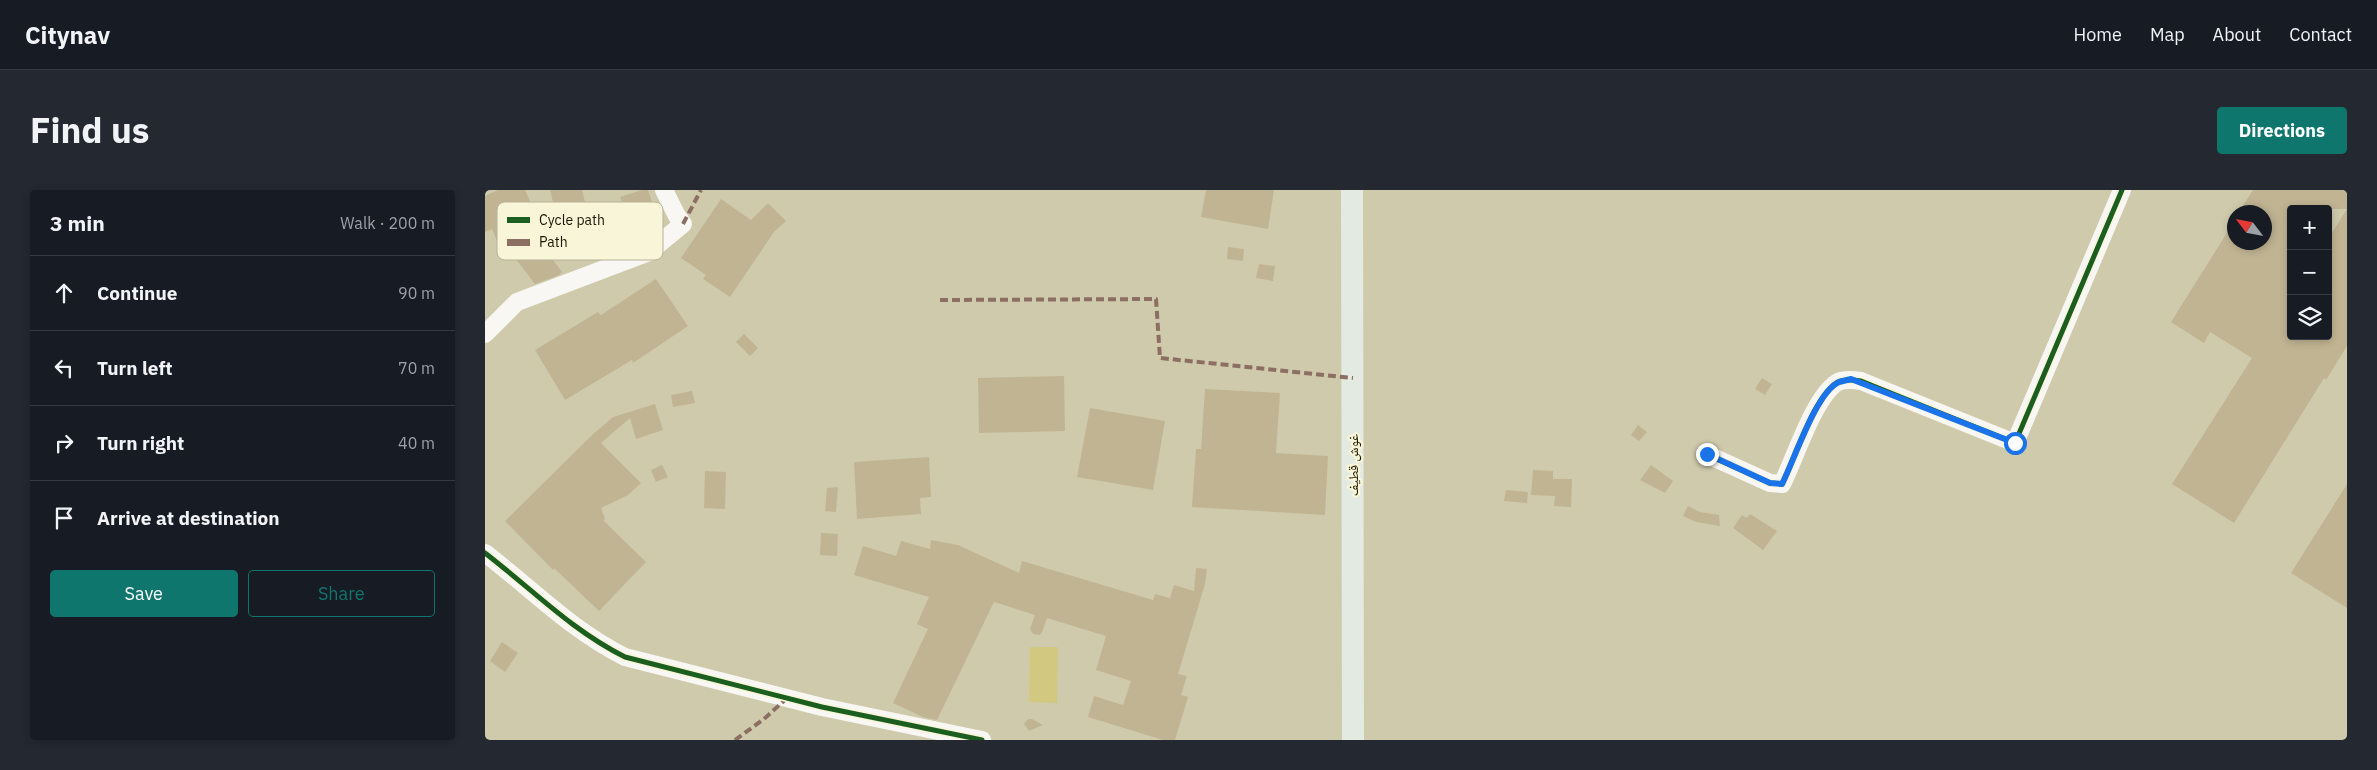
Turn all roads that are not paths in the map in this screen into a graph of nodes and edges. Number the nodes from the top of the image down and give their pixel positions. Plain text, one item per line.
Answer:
1 (664, 190) edge
2 (1352, 190) edge
3 (2122, 190) edge
4 (663, 240) edge
5 (628, 260) edge
6 (485, 334) edge
7 (1707, 454) dead end
8 (485, 553) edge
9 (982, 740) edge
10 (1353, 740) edge

1 - 4 street
2 - 10 main road, غوش قطيف
3 - 7 street
5 - 6 street
8 - 9 street

